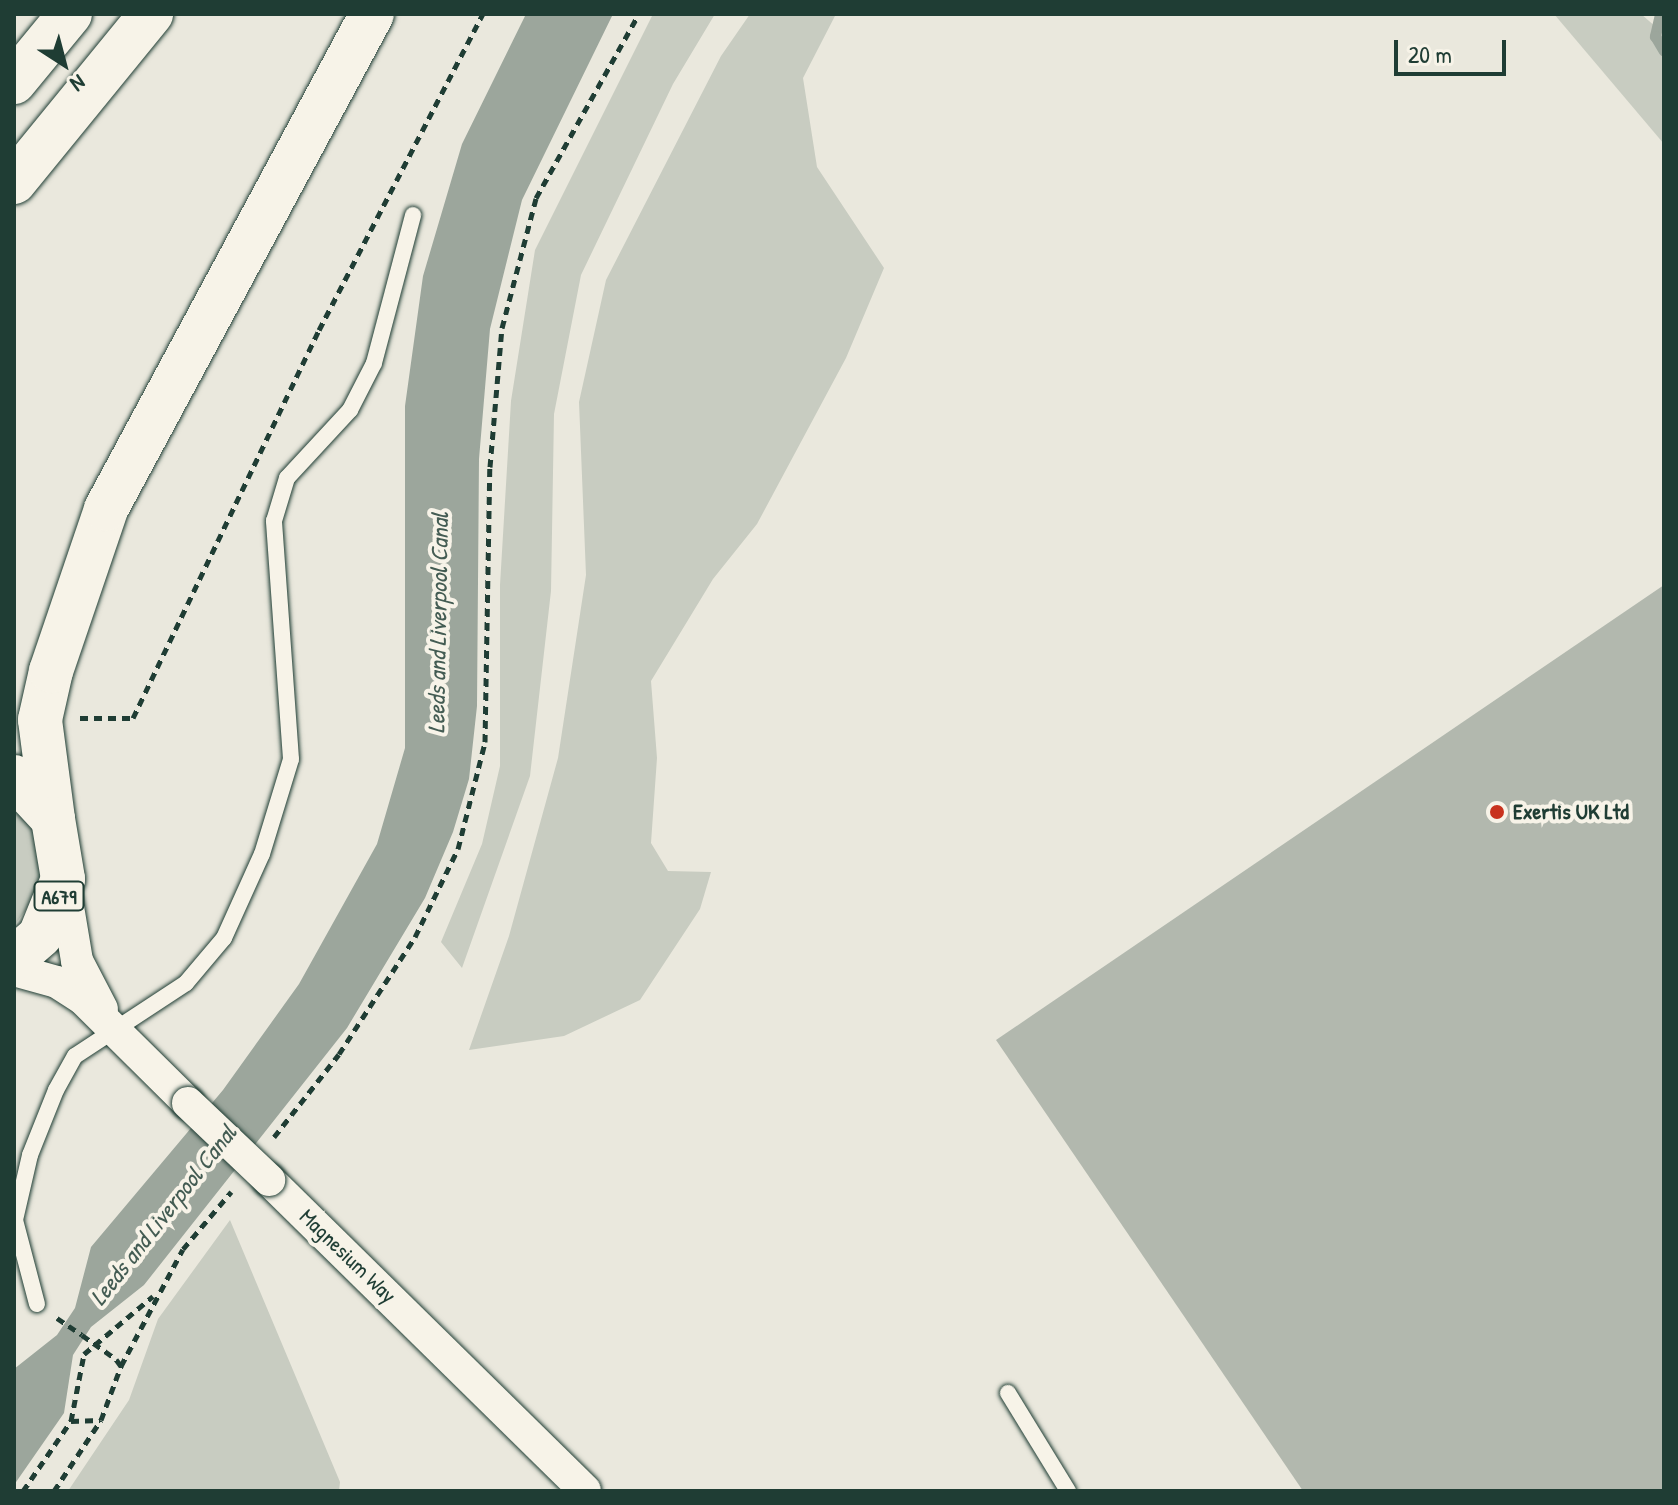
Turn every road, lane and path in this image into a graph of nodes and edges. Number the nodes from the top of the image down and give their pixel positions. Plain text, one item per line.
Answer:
1 (70, 14) edge
2 (151, 14) edge
3 (372, 14) edge
4 (483, 14) edge
5 (639, 14) edge
6 (14, 82) edge
7 (14, 182) edge
8 (413, 215) dead end
9 (67, 718) dead end
10 (14, 777) edge
11 (53, 819) junction
12 (63, 879) junction
13 (14, 959) edge
14 (14, 970) edge
15 (115, 1027) junction
16 (266, 1165) junction
17 (235, 1187) dead end
18 (17, 1204) edge
19 (154, 1295) junction
20 (37, 1304) dead end
21 (82, 1335) dead end
22 (121, 1366) junction
23 (1008, 1393) dead end
24 (101, 1420) junction
25 (71, 1421) junction
26 (23, 1491) edge
27 (54, 1491) edge
28 (585, 1491) edge
29 (1068, 1491) edge

1 - 6 highway
2 - 7 highway
3 - 11 highway
4 - 9 path
5 - 16 path
8 - 15 lane
10 - 11 highway
11 - 12 highway, A679
12 - 13 highway, A679
12 - 15 street, Magnesium Way
14 - 15 street, Magnesium Way
15 - 16 street, Magnesium Way, bridge
15 - 18 lane
16 - 28 street, Magnesium Way
17 - 19 path
18 - 20 lane
19 - 22 path
19 - 25 path
21 - 22 path, bridge
22 - 24 path
23 - 29 lane
24 - 25 path
24 - 27 path
25 - 26 path

